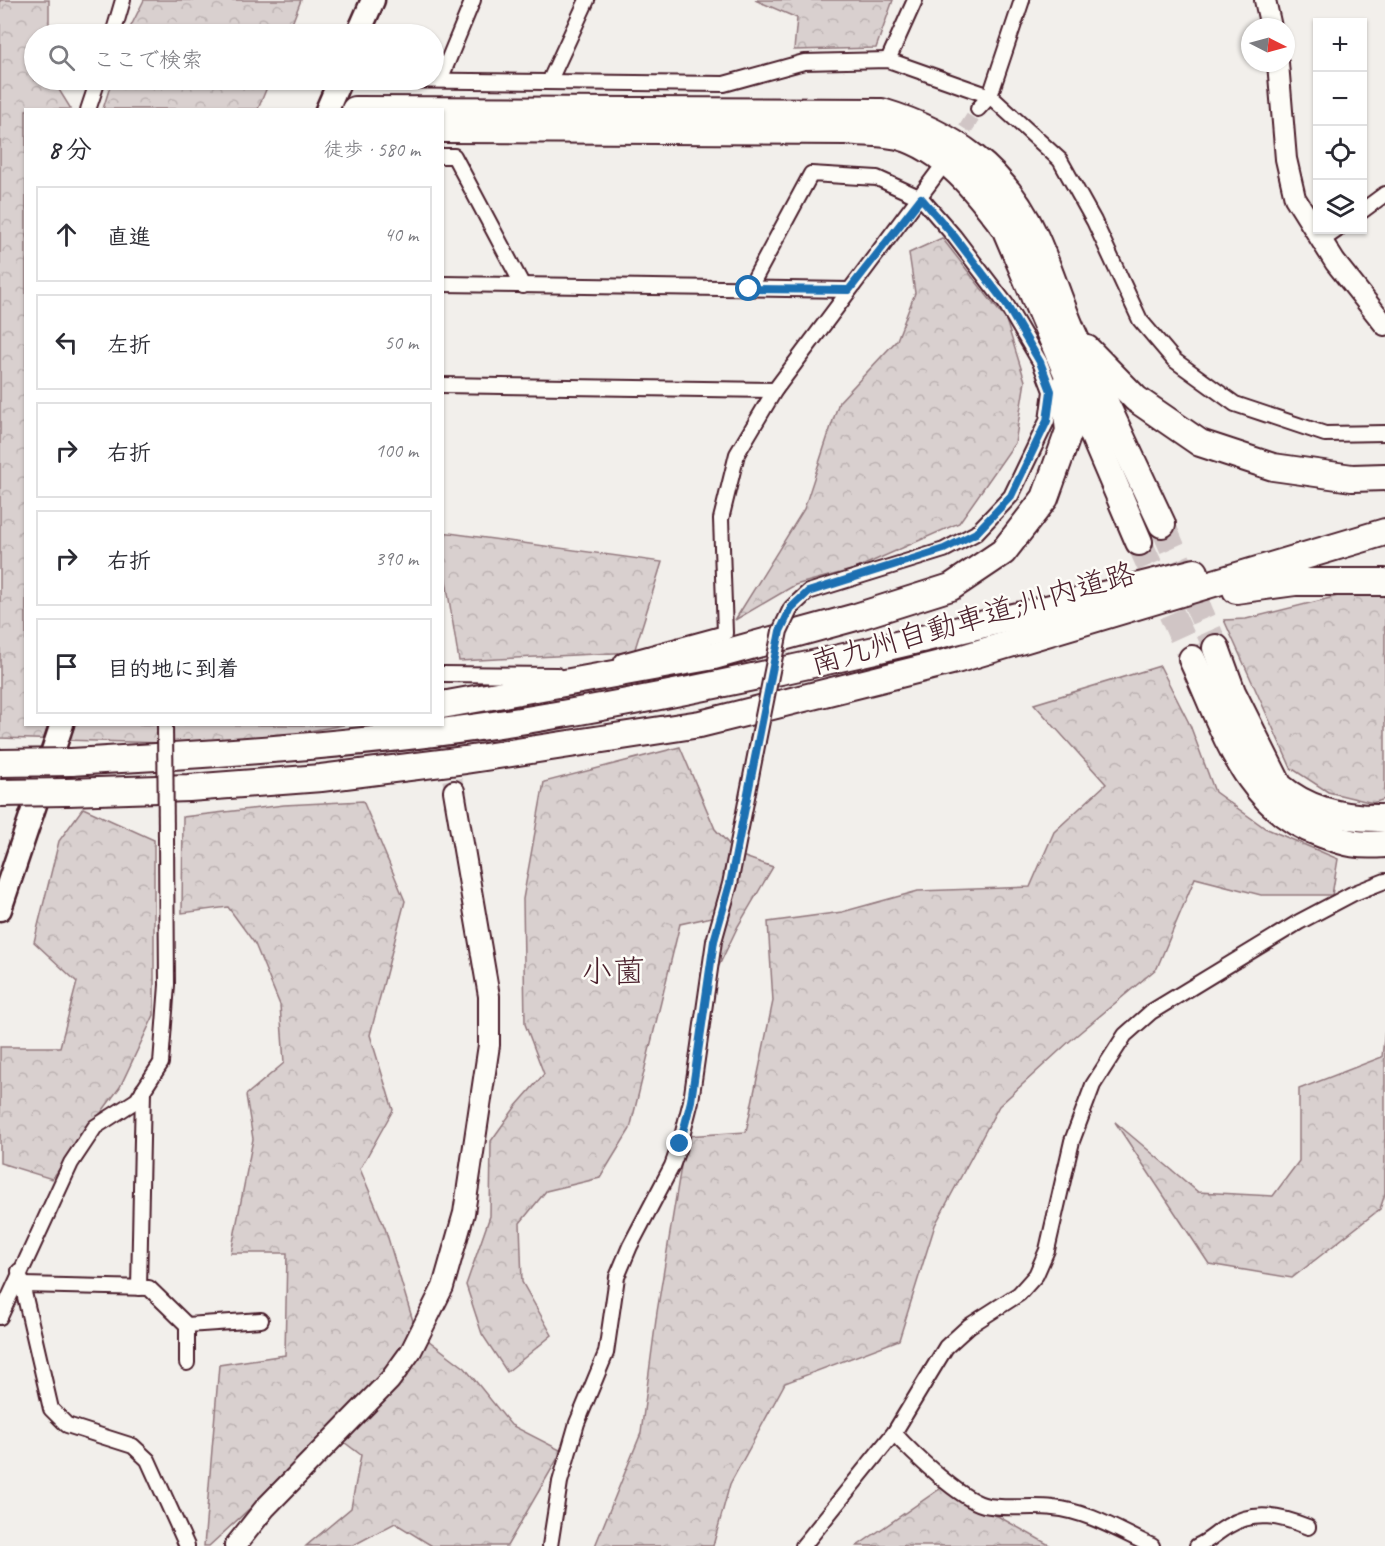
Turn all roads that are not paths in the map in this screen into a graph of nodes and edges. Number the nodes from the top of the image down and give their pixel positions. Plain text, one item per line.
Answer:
1 (123, 0) edge
2 (373, 0) edge
3 (473, 0) edge
4 (587, 0) edge
5 (915, 0) edge
6 (1022, 0) edge
7 (1265, 0) edge
8 (1269, 18) edge
9 (116, 24) edge
10 (362, 24) edge
11 (888, 60) junction
12 (444, 70) edge
13 (1279, 72) edge
14 (444, 80) edge
15 (550, 80) junction
16 (95, 90) edge
17 (336, 90) edge
18 (990, 96) junction
19 (89, 108) edge
20 (328, 108) edge
21 (978, 109) tunnel mouth
22 (444, 110) edge
23 (444, 129) edge
24 (444, 156) edge
25 (938, 172) dead end
26 (1385, 194) edge
27 (921, 198) junction
28 (1367, 207) edge
29 (1329, 235) edge
30 (444, 284) edge
31 (523, 286) junction
32 (749, 289) junction
33 (849, 290) junction
34 (1385, 325) edge
35 (1066, 344) junction
36 (444, 385) edge
37 (775, 390) junction
38 (1385, 433) edge
39 (1385, 477) edge
40 (1162, 524) tunnel mouth
41 (1385, 528) edge
42 (1385, 532) edge
43 (1139, 542) tunnel mouth
44 (1385, 582) edge
45 (1216, 648) tunnel mouth
46 (1192, 659) tunnel mouth
47 (444, 674) edge
48 (851, 688) junction
49 (444, 705) edge
50 (61, 726) edge
51 (165, 726) edge
52 (353, 726) edge
53 (245, 752) junction
54 (0, 764) edge
55 (454, 791) tunnel mouth
56 (0, 793) edge
57 (1385, 818) edge
58 (1385, 844) edge
59 (1385, 881) edge
60 (0, 909) edge
61 (143, 1090) junction
62 (20, 1271) junction
63 (23, 1286) junction
64 (139, 1288) junction
65 (0, 1317) edge
66 (261, 1320) dead end
67 (187, 1324) junction
68 (188, 1363) dead end
69 (894, 1433) junction
70 (1308, 1527) dead end
71 (187, 1546) edge
72 (235, 1546) edge
73 (550, 1546) edge
74 (803, 1546) edge
75 (1152, 1546) edge
76 (1197, 1546) edge

1 - 9 street
2 - 10 main road
3 - 12 street
4 - 15 street
5 - 11 street
6 - 18 street
7 - 8 street
11 - 15 street
11 - 18 street
13 - 29 street
14 - 15 street
16 - 19 street
17 - 20 main road
18 - 21 street
18 - 38 street
22 - 35 highway
23 - 35 highway
24 - 31 street
25 - 27 street
26 - 28 street
27 - 32 street
27 - 33 street
27 - 73 street, bridge
29 - 34 street
30 - 31 street
31 - 32 street
32 - 33 street
33 - 37 street
35 - 39 highway
35 - 40 highway
35 - 43 highway
35 - 49 highway
36 - 37 street
37 - 47 street
41 - 53 highway, 南九州自動車道;川内道路
42 - 48 highway, 南九州自動車道;川内道路
44 - 48 highway
45 - 57 highway
46 - 58 highway
48 - 56 highway, 南九州自動車道;川内道路, bridge
50 - 60 main road
51 - 61 street, bridge
52 - 53 highway
53 - 54 highway, 南九州自動車道;川内道路, bridge
55 - 72 street
59 - 69 street
61 - 62 street
61 - 64 street
62 - 63 street
62 - 65 street
63 - 64 street
63 - 71 street
64 - 67 street
66 - 67 street
67 - 68 street
69 - 74 street
69 - 75 street
70 - 76 street

